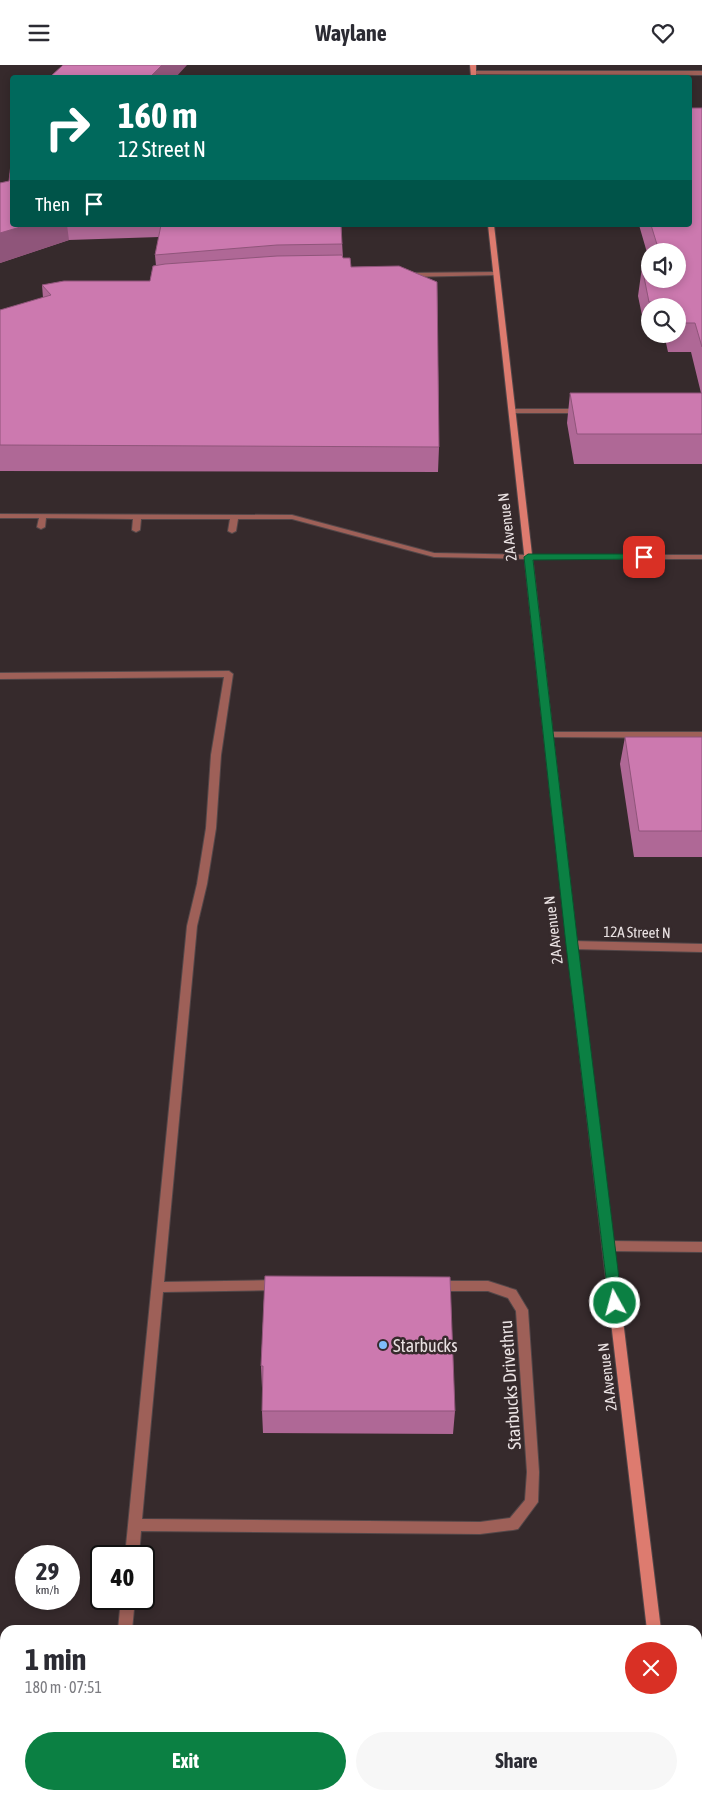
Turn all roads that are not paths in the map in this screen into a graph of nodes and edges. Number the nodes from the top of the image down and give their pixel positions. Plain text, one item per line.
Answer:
1 (473, 65) edge
2 (702, 73) edge
3 (474, 75) edge
4 (491, 227) edge
5 (496, 274) junction
6 (397, 275) edge
7 (512, 411) junction
8 (588, 411) edge
9 (0, 516) edge
10 (43, 516) junction
11 (138, 517) junction
12 (234, 517) junction
13 (41, 527) dead end
14 (136, 529) dead end
15 (232, 531) dead end
16 (528, 557) junction
17 (702, 557) edge
18 (0, 675) edge
19 (548, 735) junction
20 (702, 735) edge
21 (572, 945) junction
22 (702, 948) edge
23 (608, 1246) junction
24 (702, 1247) edge
25 (287, 1285) edge
26 (421, 1286) edge
27 (157, 1287) junction
28 (134, 1525) junction
29 (133, 1545) edge
30 (127, 1610) edge
31 (125, 1625) edge
32 (653, 1625) edge

1 - 3 street
2 - 3 street
4 - 5 street, 2A Avenue N
5 - 6 street
5 - 7 street, 2A Avenue N
7 - 8 street
7 - 16 street, 2A Avenue N
9 - 10 street
10 - 11 street
10 - 13 street
11 - 12 street
11 - 14 street
12 - 15 street
12 - 16 street
16 - 17 street
16 - 19 street, 2A Avenue N
18 - 27 street
19 - 20 street
19 - 21 street, 2A Avenue N
21 - 22 street, 12A Street N
21 - 23 street, 2A Avenue N
23 - 24 street
23 - 32 street, 2A Avenue N
25 - 27 street
26 - 28 street, Starbucks Drivethru
27 - 28 street
28 - 29 street
30 - 31 street

